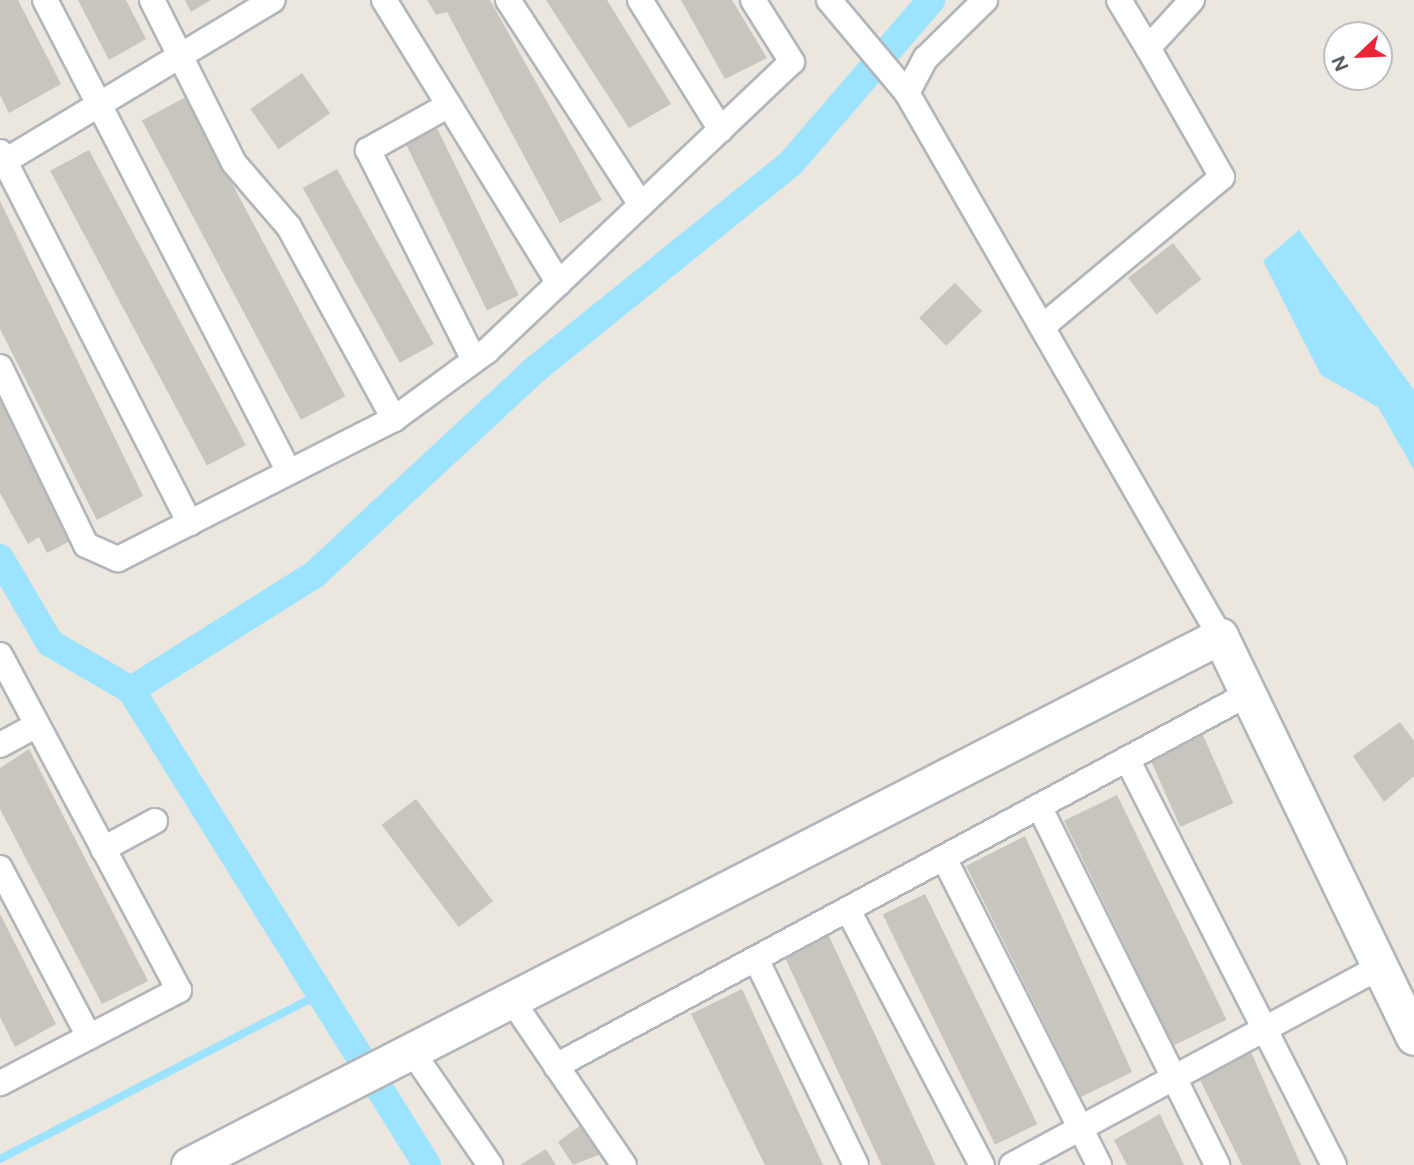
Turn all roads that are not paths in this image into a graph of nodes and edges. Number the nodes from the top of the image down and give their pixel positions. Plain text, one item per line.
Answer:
1 (45, 0) edge
2 (152, 0) edge
3 (384, 0) edge
4 (508, 0) edge
5 (640, 0) edge
6 (753, 0) edge
7 (829, 0) edge
8 (985, 0) edge
9 (1119, 0) edge
10 (1192, 0) edge
11 (268, 1) edge
12 (1147, 48) junction
13 (180, 56) junction
14 (907, 93) junction
15 (99, 104) junction
16 (449, 105) junction
17 (721, 130) junction
18 (2, 159) edge
19 (641, 205) junction
20 (559, 283) junction
21 (1042, 327) junction
22 (474, 360) junction
23 (0, 367) edge
24 (394, 419) junction
25 (289, 472) junction
26 (190, 523) junction
27 (1220, 636) junction
28 (0, 655) edge
29 (1248, 694) junction
30 (37, 725) junction
31 (0, 745) edge
32 (1127, 759) junction
33 (1039, 806) junction
34 (155, 821) dead end
35 (103, 849) junction
36 (944, 858) junction
37 (0, 868) edge
38 (848, 910) junction
39 (756, 959) junction
40 (1380, 967) junction
41 (511, 999) junction
42 (1410, 1017) edge
43 (1265, 1029) junction
44 (89, 1037) junction
45 (407, 1052) junction
46 (556, 1066) junction
47 (1174, 1078) junction
48 (0, 1083) edge
49 (1080, 1128) junction
50 (189, 1165) edge
51 (490, 1165) edge
52 (624, 1165) edge
53 (856, 1165) edge
54 (982, 1165) edge
55 (1012, 1165) edge
56 (1099, 1165) edge
57 (1217, 1165) edge
58 (1334, 1165) edge

1 - 15 street
2 - 13 street
3 - 16 street
4 - 19 street
5 - 17 street
6 - 17 street
7 - 14 street
8 - 14 street
9 - 12 street
10 - 12 street
11 - 13 street
12 - 21 street
13 - 15 street
13 - 24 street
14 - 21 street
15 - 18 street
15 - 25 street
16 - 20 street
16 - 22 street
17 - 19 street
18 - 26 street
19 - 20 street
20 - 22 street
21 - 27 street
22 - 24 street
23 - 26 street
24 - 25 street
25 - 26 street
27 - 29 street
27 - 41 street
28 - 30 street
29 - 32 street
29 - 40 street
30 - 31 street
30 - 35 street
32 - 33 street
32 - 43 street
33 - 36 street
33 - 47 street
34 - 35 street
35 - 44 street
36 - 38 street
36 - 49 street
37 - 44 street
38 - 39 street
38 - 54 street
39 - 46 street
39 - 53 street
40 - 42 street
40 - 43 street
41 - 45 street
41 - 46 street
43 - 47 street
43 - 58 street
44 - 48 street
45 - 50 street
45 - 51 street
46 - 52 street
47 - 49 street
47 - 57 street
49 - 55 street
49 - 56 street

